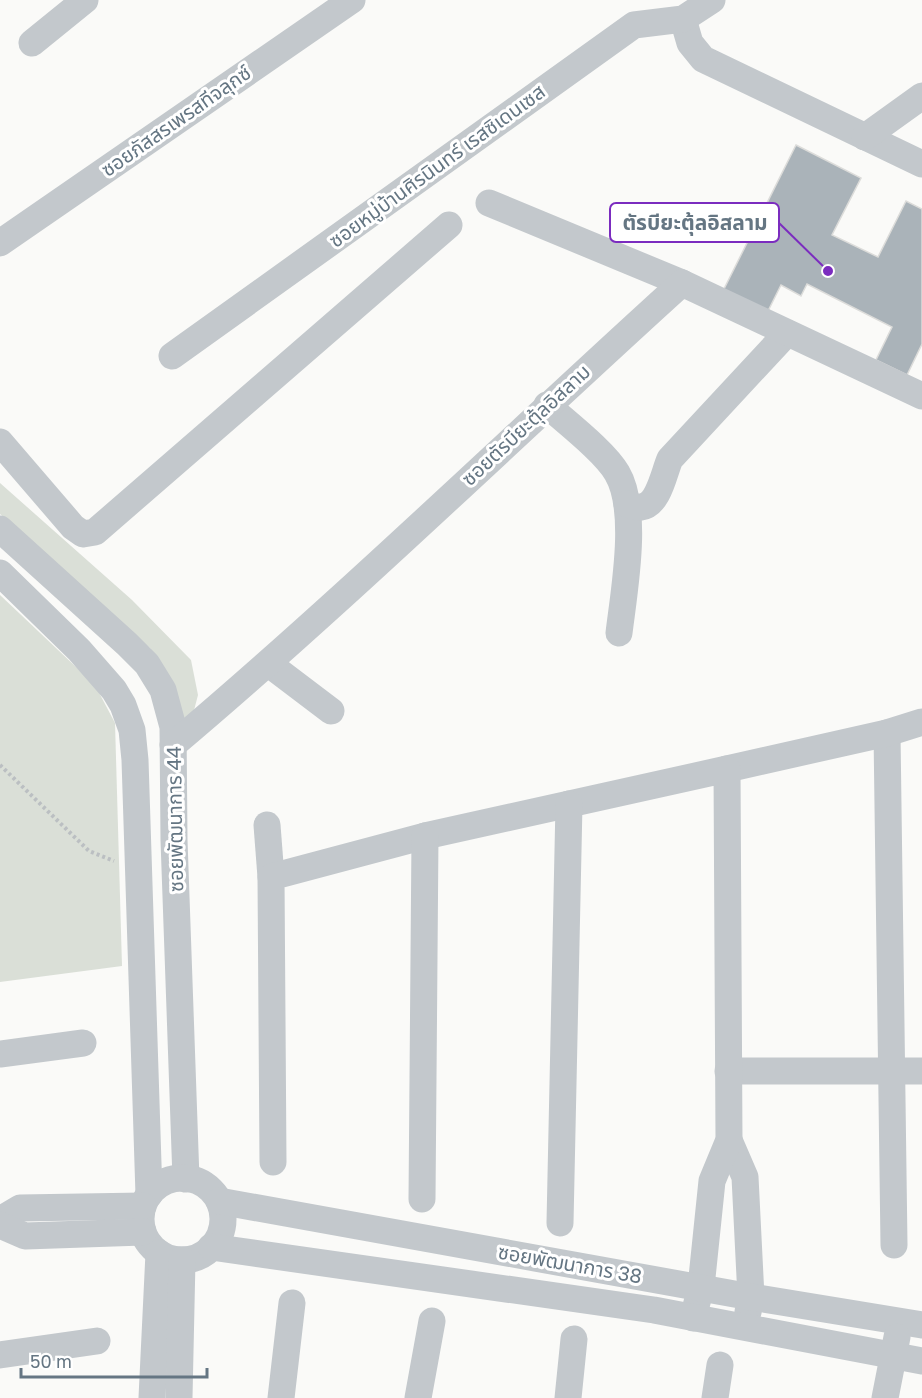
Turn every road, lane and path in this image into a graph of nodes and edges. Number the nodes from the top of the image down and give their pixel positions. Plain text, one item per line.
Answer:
1 (85, 0) edge
2 (352, 0) edge
3 (712, 0) edge
4 (683, 19) junction
5 (32, 43) dead end
6 (922, 96) edge
7 (866, 137) junction
8 (922, 164) edge
9 (489, 203) dead end
10 (449, 225) dead end
11 (0, 243) edge
12 (682, 283) junction
13 (787, 333) junction
14 (172, 356) dead end
15 (918, 386) edge
16 (548, 405) junction
17 (0, 442) edge
18 (627, 504) junction
19 (0, 529) edge
20 (0, 573) edge
21 (619, 633) dead end
22 (269, 664) junction
23 (331, 711) dead end
24 (922, 722) edge
25 (887, 733) junction
26 (173, 745) junction
27 (0, 765) edge
28 (727, 769) junction
29 (569, 804) junction
30 (267, 825) dead end
31 (425, 836) junction
32 (139, 858) junction
33 (271, 877) junction
34 (83, 1043) dead end
35 (0, 1054) edge
36 (728, 1071) junction
37 (892, 1071) junction
38 (922, 1071) edge
39 (729, 1140) junction
40 (273, 1162) dead end
41 (186, 1179) junction
42 (422, 1199) dead end
43 (219, 1201) junction
44 (145, 1211) junction
45 (0, 1220) edge
46 (560, 1223) dead end
47 (0, 1225) edge
48 (894, 1245) dead end
49 (211, 1247) junction
50 (170, 1256) junction
51 (701, 1287) junction
52 (752, 1297) junction
53 (292, 1303) dead end
54 (693, 1318) junction
55 (432, 1321) dead end
56 (911, 1323) edge
57 (744, 1327) junction
58 (574, 1339) dead end
59 (97, 1341) dead end
60 (894, 1355) junction
61 (0, 1356) edge
62 (922, 1361) edge
63 (720, 1365) dead end
64 (152, 1398) edge
65 (179, 1398) edge
66 (281, 1398) edge
67 (418, 1398) edge
68 (568, 1398) edge
69 (715, 1398) edge
70 (885, 1398) edge

1 - 5 street
2 - 11 street, ซอยภัสสรเพรสทีจลุกซ์
3 - 4 street, ซอยหมู่บ้านศิรนินทร์ เรสซิเดนเซส
4 - 7 street
4 - 14 street, ซอยหมู่บ้านศิรนินทร์ เรสซิเดนเซส
6 - 7 street
7 - 8 street
9 - 12 street
10 - 17 street
12 - 13 street
12 - 16 street, ซอยตัรบียะตุ้ลอิสลาม
13 - 15 street
13 - 18 street
16 - 18 street
16 - 22 street, ซอยตัรบียะตุ้ลอิสลาม
18 - 21 street
19 - 26 street, ซอยพัฒนาการ 44
20 - 32 street, ซอยพัฒนาการ 44
22 - 23 street
22 - 26 street, ซอยตัรบียะตุ้ลอิสลาม
24 - 25 street
25 - 28 street
25 - 37 street
26 - 41 street, ซอยพัฒนาการ 44
27 - 32 path
28 - 29 street
28 - 36 street
29 - 31 street
29 - 46 street
30 - 33 street
31 - 33 street
31 - 42 street
32 - 44 street, ซอยพัฒนาการ 44
33 - 40 street
34 - 35 street
36 - 37 street
36 - 39 street
37 - 38 street
37 - 48 street
39 - 51 street
39 - 52 street
41 - 43 street
41 - 44 street
43 - 49 street
43 - 51 street, ซอยพัฒนาการ 38
44 - 45 street
44 - 47 street
44 - 50 street
49 - 50 street
49 - 54 street
50 - 64 street
50 - 65 street
51 - 52 street, ซอยพัฒนาการ 38
51 - 54 street
52 - 56 street, ซอยพัฒนาการ 38
52 - 57 street
53 - 66 street
54 - 57 street
55 - 67 street
56 - 60 street
57 - 60 street
58 - 68 street
59 - 61 street
60 - 62 street
60 - 70 street
63 - 69 street

